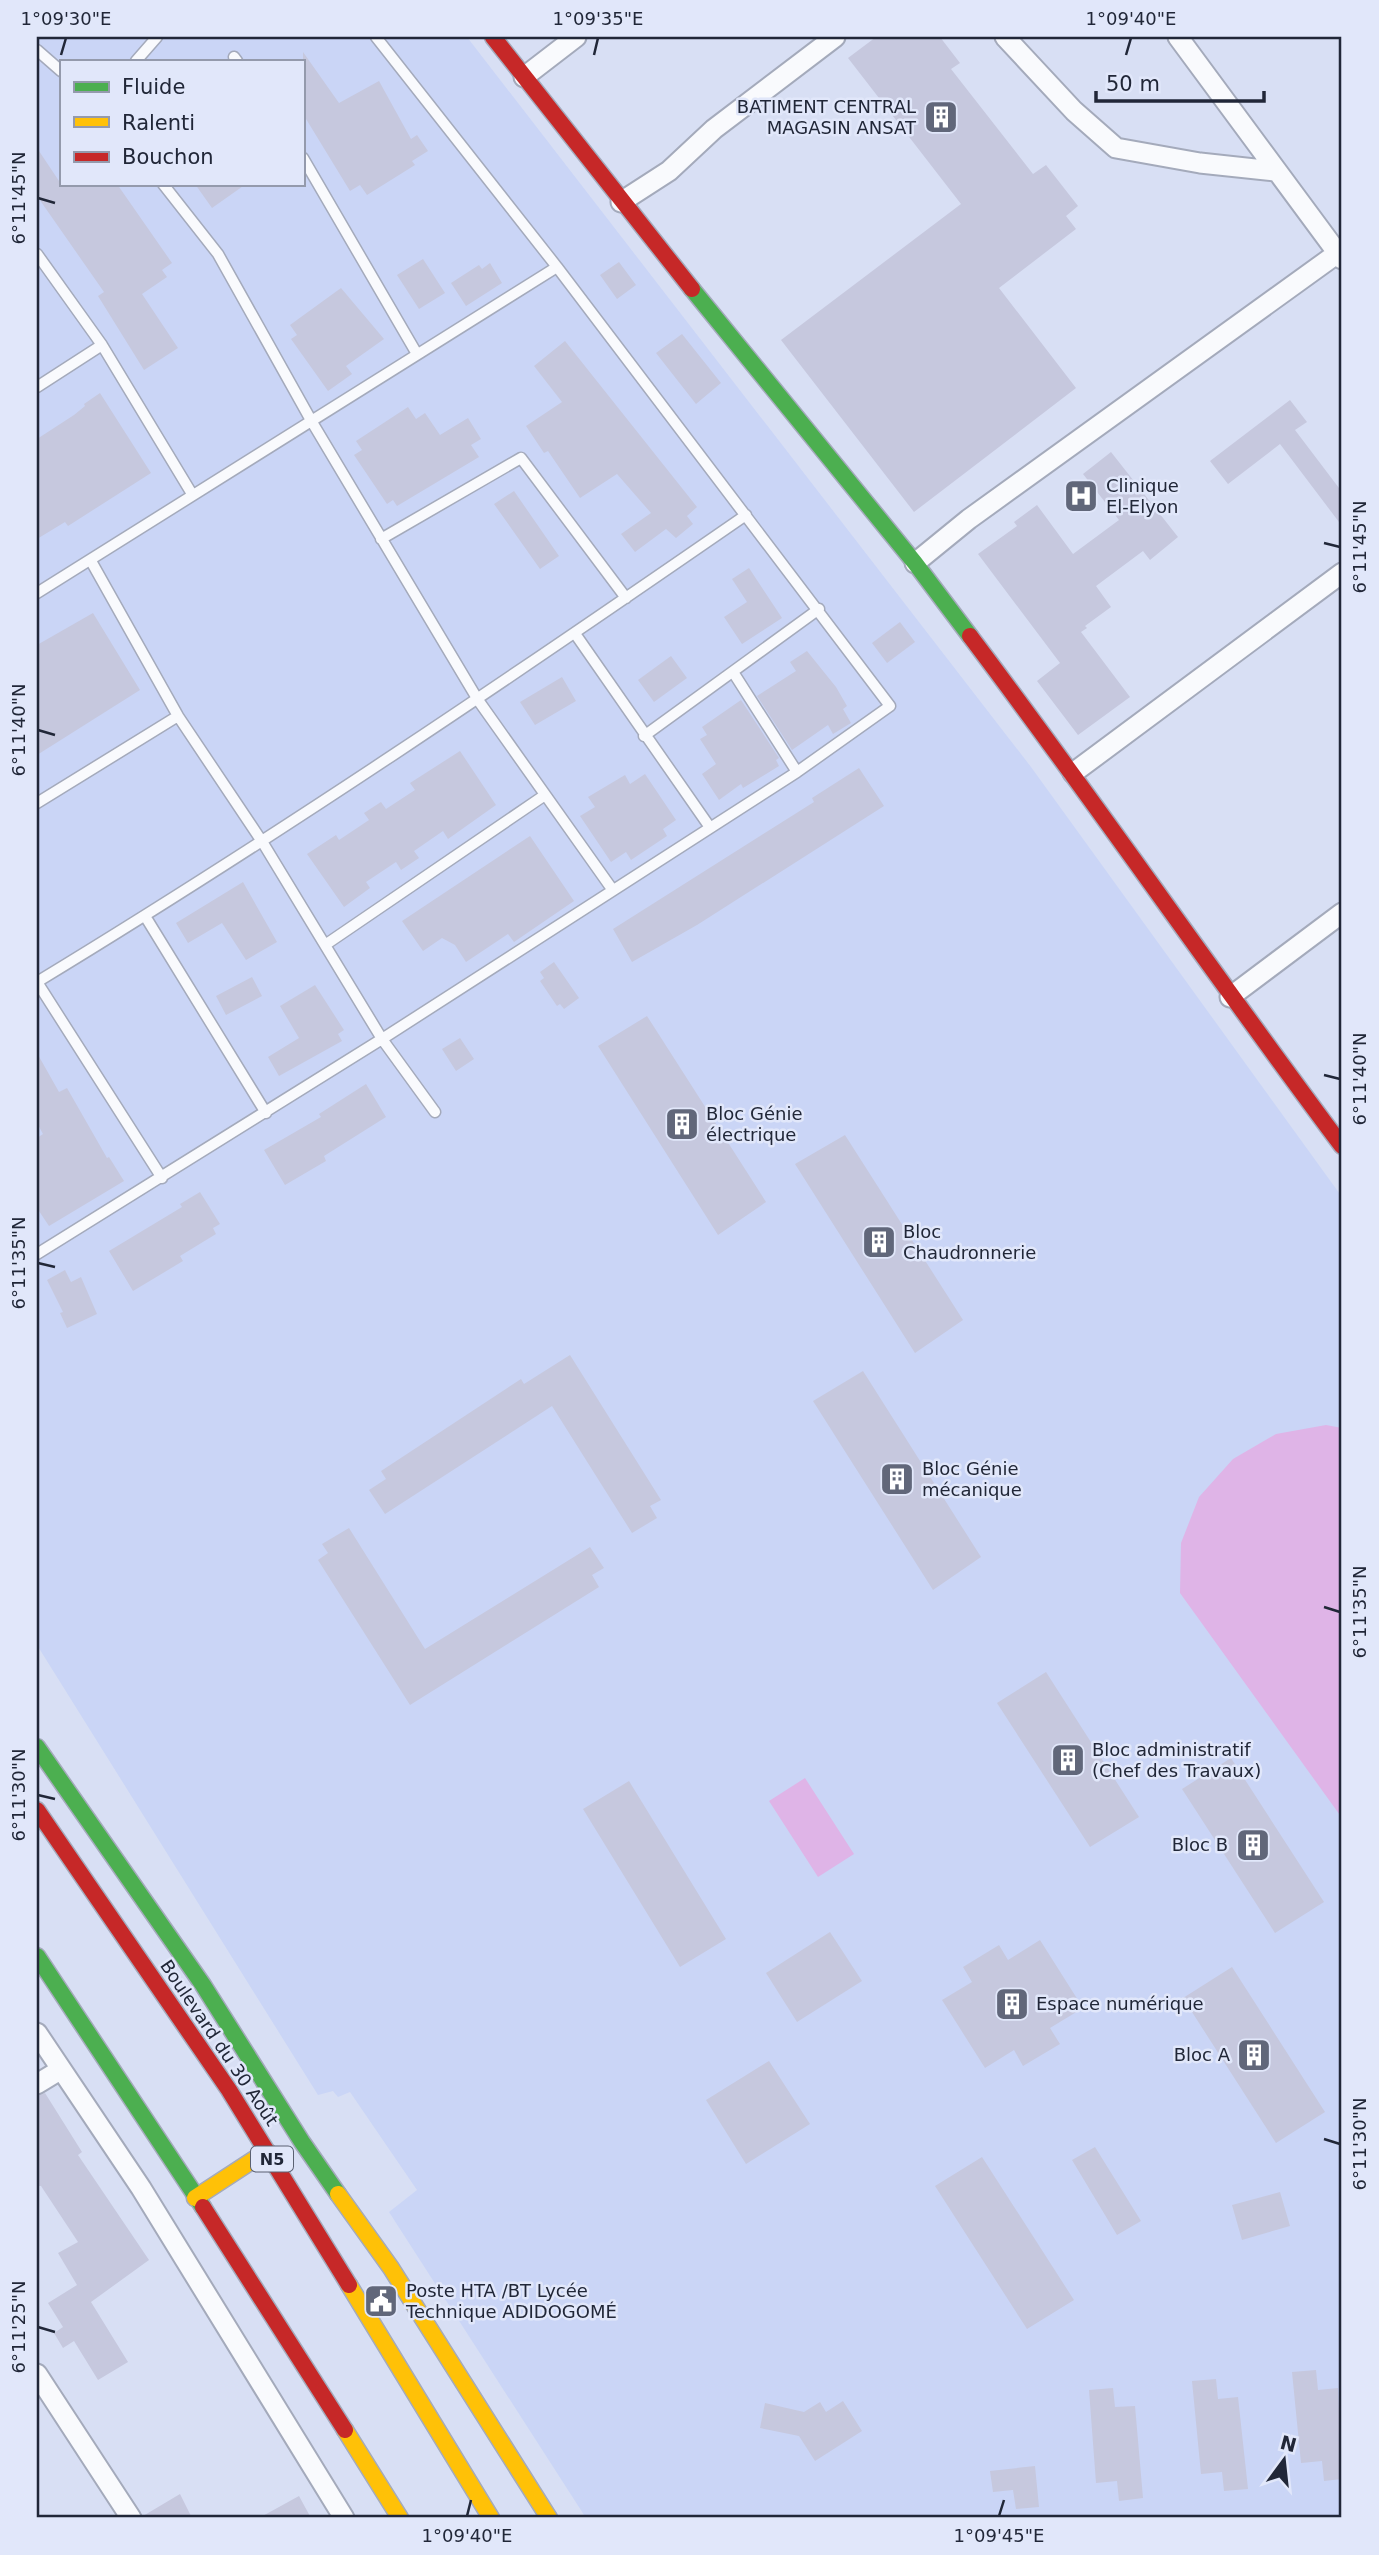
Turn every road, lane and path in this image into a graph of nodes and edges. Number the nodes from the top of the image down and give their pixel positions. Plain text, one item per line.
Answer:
1 (157, 37) edge
2 (376, 37) edge
3 (493, 37) edge
4 (576, 37) edge
5 (835, 37) edge
6 (1005, 37) edge
7 (1178, 37) edge
8 (37, 50) edge
9 (137, 60) edge
10 (60, 70) edge
11 (524, 77) junction
12 (304, 160) edge
13 (1274, 171) junction
14 (165, 186) edge
15 (621, 202) junction
16 (37, 254) edge
17 (1341, 254) edge
18 (557, 267) junction
19 (102, 345) junction
20 (417, 354) junction
21 (37, 387) edge
22 (312, 422) junction
23 (192, 494) junction
24 (746, 515) junction
25 (381, 539) junction
26 (91, 561) junction
27 (915, 563) junction
28 (1342, 573) edge
29 (37, 593) edge
30 (626, 598) junction
31 (819, 609) junction
32 (576, 635) junction
33 (733, 672) junction
34 (478, 700) junction
35 (178, 716) junction
36 (644, 736) junction
37 (797, 772) junction
38 (1073, 773) junction
39 (545, 795) junction
40 (37, 803) edge
41 (709, 826) junction
42 (263, 843) junction
43 (612, 889) junction
44 (1342, 913) edge
45 (145, 916) junction
46 (325, 944) junction
47 (37, 982) edge
48 (1230, 998) junction
49 (382, 1039) junction
50 (435, 1112) dead end
51 (266, 1113) junction
52 (1342, 1146) edge
53 (162, 1178) junction
54 (38, 1251) edge
55 (37, 1748) edge
56 (37, 1810) edge
57 (37, 1956) edge
58 (37, 2033) edge
59 (60, 2070) junction
60 (37, 2084) edge
61 (267, 2151) junction
62 (195, 2198) junction
63 (37, 2374) edge
64 (131, 2518) edge
65 (344, 2518) edge
66 (400, 2518) edge
67 (491, 2518) edge
68 (549, 2518) edge

1 - 9 lane
2 - 18 lane
3 - 11 main road
4 - 11 street
5 - 15 street
6 - 13 street
7 - 13 street
8 - 10 lane
11 - 15 main road
12 - 20 lane
13 - 17 street
14 - 22 lane
15 - 27 main road
16 - 19 lane
17 - 27 street
18 - 20 lane
18 - 24 lane
19 - 21 lane
19 - 23 lane
20 - 22 lane
22 - 23 lane
22 - 25 lane
23 - 26 lane
24 - 30 lane
24 - 31 lane
25 - 30 lane
25 - 34 lane
26 - 29 lane
26 - 35 lane
27 - 38 main road
28 - 38 street
30 - 32 lane
31 - 33 lane
31 - 37 lane
32 - 34 lane
32 - 36 lane
33 - 36 lane
33 - 37 lane
34 - 39 lane
34 - 42 lane
35 - 40 lane
35 - 42 lane
36 - 41 lane
37 - 41 lane
38 - 48 main road
39 - 43 lane
39 - 46 lane
41 - 43 lane
42 - 45 lane
42 - 46 lane
43 - 49 lane
44 - 48 street
45 - 47 lane
45 - 51 lane
46 - 49 lane
47 - 53 lane
48 - 52 main road
49 - 50 lane
49 - 51 lane
51 - 53 lane
53 - 54 lane
55 - 68 main road
56 - 61 main road, Boulevard du 30 Août / N5
57 - 62 main road
58 - 59 street
59 - 60 street
59 - 65 street
61 - 62 main road
61 - 67 main road, Boulevard du 30 Août / N5
62 - 66 main road
63 - 64 street

